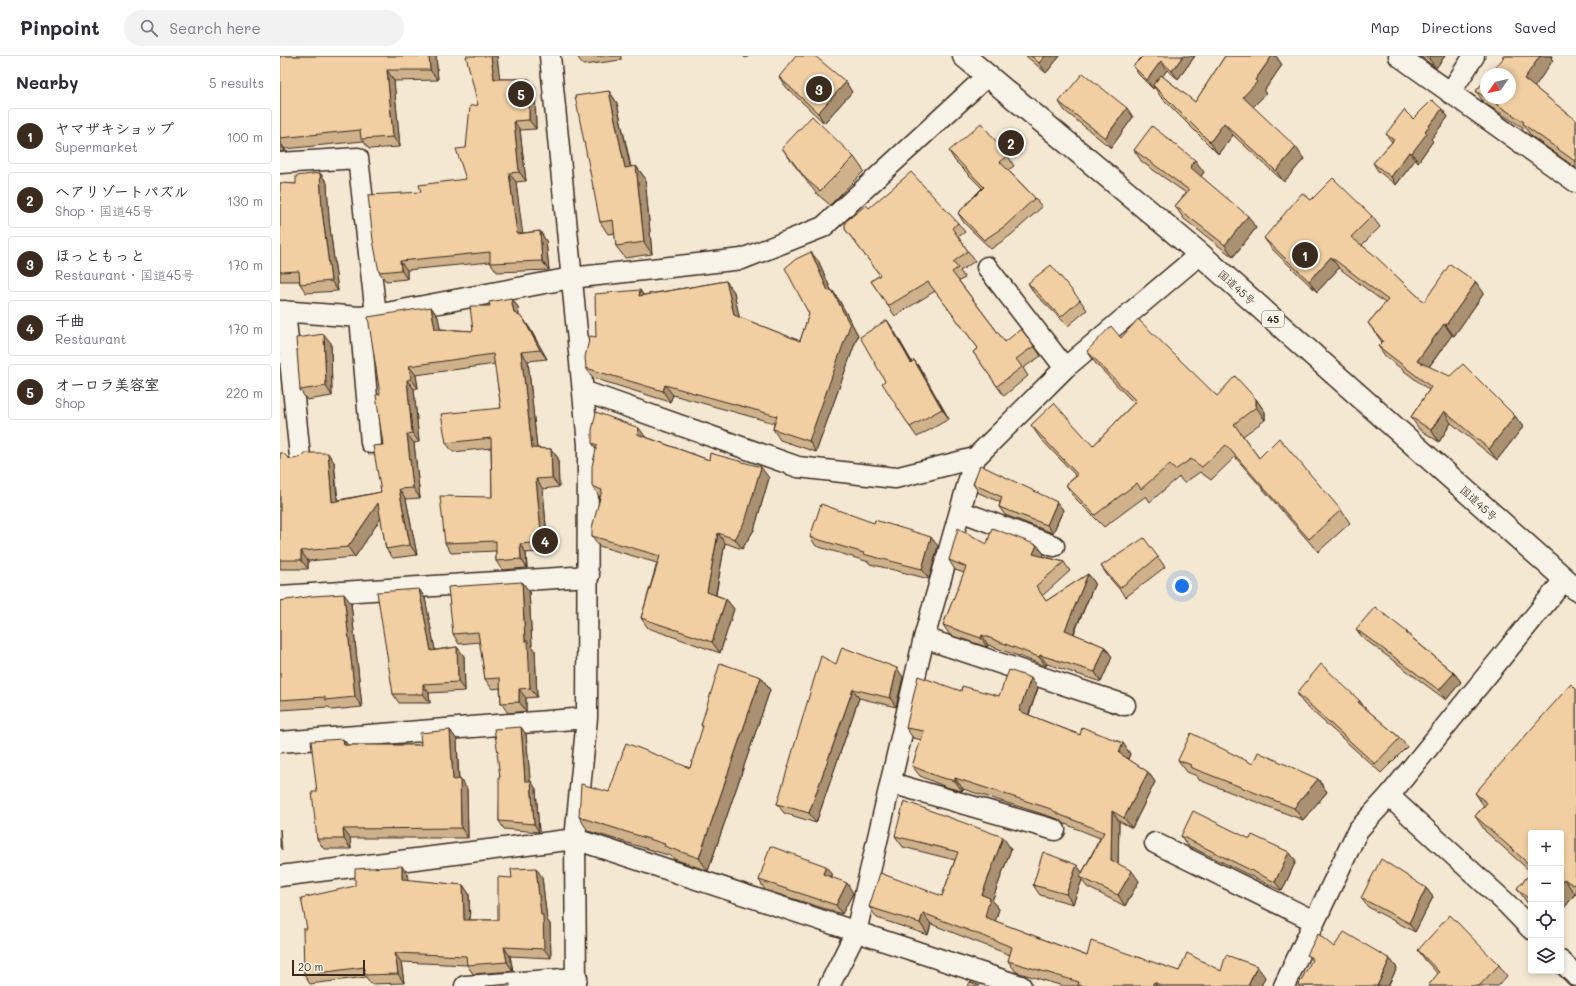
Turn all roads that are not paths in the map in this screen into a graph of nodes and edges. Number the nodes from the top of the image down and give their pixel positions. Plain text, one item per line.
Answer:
1 (550, 56) edge
2 (964, 56) edge
3 (1399, 56) edge
4 (1474, 56) edge
5 (987, 76) junction
6 (1450, 92) junction
7 (280, 163) edge
8 (1576, 182) edge
9 (1200, 254) junction
10 (987, 267) dead end
11 (572, 278) junction
12 (283, 311) edge
13 (368, 316) junction
14 (1065, 368) junction
15 (583, 391) junction
16 (371, 443) dead end
17 (300, 457) edge
18 (975, 458) junction
19 (960, 511) junction
20 (1054, 546) dead end
21 (589, 576) junction
22 (1571, 584) edge
23 (280, 596) edge
24 (924, 638) junction
25 (1125, 705) dead end
26 (587, 718) junction
27 (280, 742) edge
28 (891, 783) junction
29 (1389, 796) junction
30 (1055, 830) dead end
31 (575, 839) junction
32 (1155, 843) dead end
33 (280, 876) edge
34 (1314, 921) junction
35 (1528, 926) edge
36 (856, 932) junction
37 (1564, 964) edge
38 (1576, 976) edge
39 (576, 982) edge
40 (465, 986) edge
41 (829, 986) edge
42 (1021, 986) edge
43 (1284, 986) edge

1 - 11 street
2 - 5 highway, 国道45号 / 45
3 - 6 street
4 - 6 street
5 - 9 highway, 国道45号 / 45
5 - 11 street
6 - 8 street
7 - 13 street
9 - 14 street
9 - 22 highway, 国道45号 / 45
10 - 14 street
11 - 13 street
11 - 15 street
12 - 13 street
12 - 17 street
13 - 16 street
14 - 18 street
15 - 18 street
15 - 21 street
18 - 19 street
19 - 20 street
19 - 24 street
21 - 23 street
21 - 26 street
22 - 29 street
24 - 25 street
24 - 28 street
26 - 27 street
26 - 31 street
28 - 30 street
28 - 36 street
29 - 34 street
29 - 35 street
31 - 33 street
31 - 36 street
31 - 39 street
32 - 34 street
34 - 43 street
36 - 41 street
36 - 42 street
37 - 38 street
39 - 40 street

